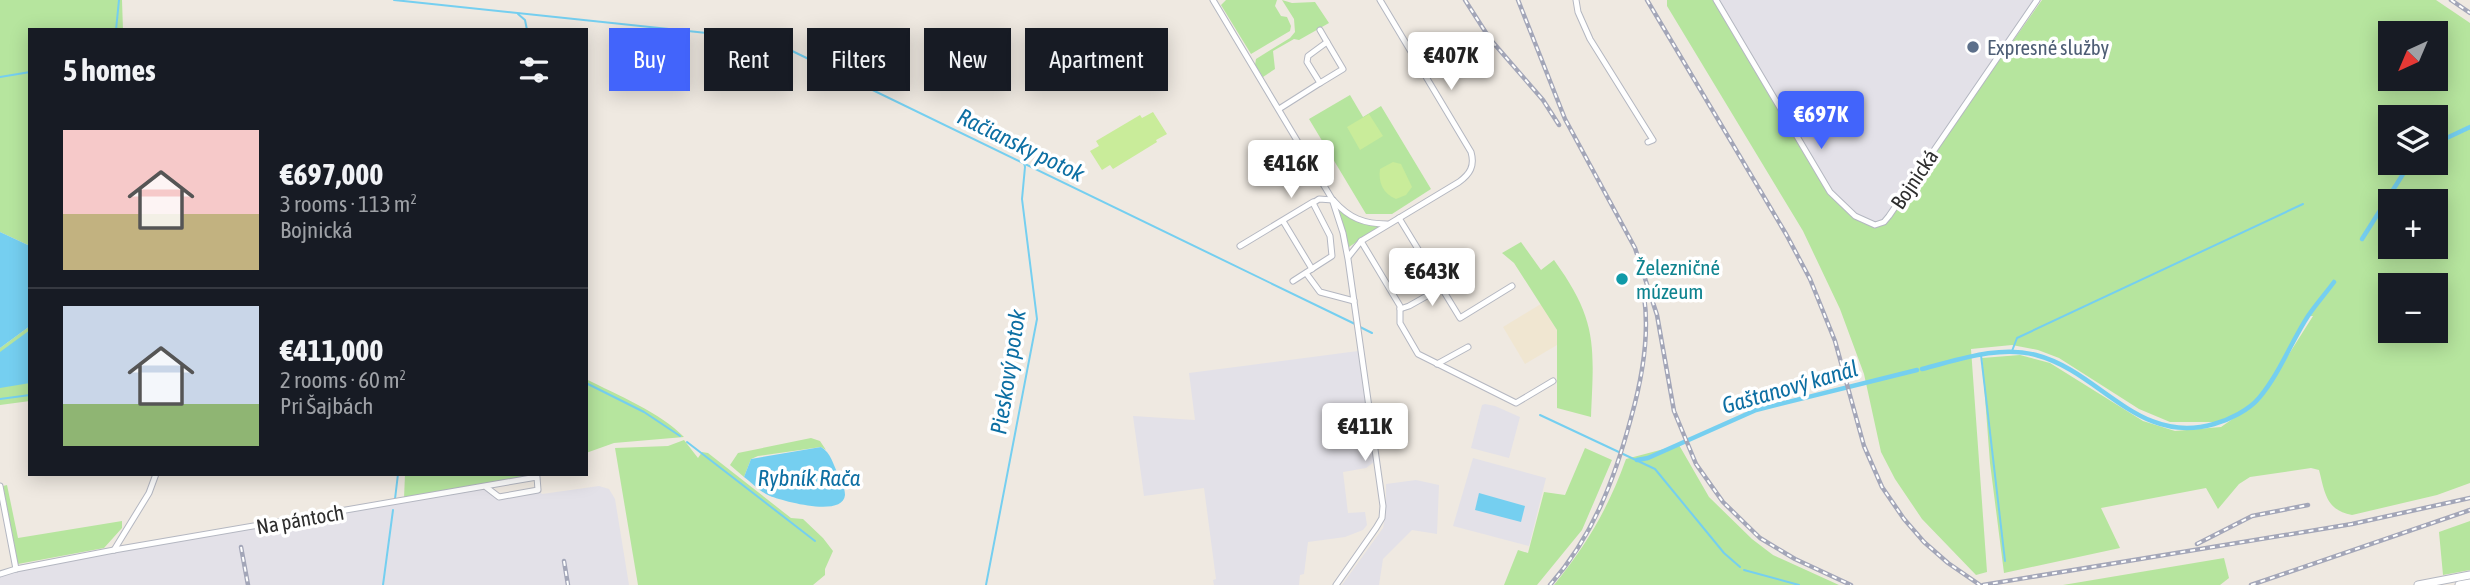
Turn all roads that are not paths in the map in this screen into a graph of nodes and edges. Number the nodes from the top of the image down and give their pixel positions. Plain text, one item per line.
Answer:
1 (1213, 0) edge
2 (1380, 0) edge
3 (1576, 0) edge
4 (1716, 0) edge
5 (2037, 0) edge
6 (1320, 30) dead end
7 (1327, 42) junction
8 (1320, 83) junction
9 (1279, 109) junction
10 (1648, 142) dead end
11 (1333, 199) junction
12 (1313, 202) junction
13 (1399, 218) junction
14 (1283, 221) junction
15 (1389, 223) junction
16 (1360, 241) junction
17 (1240, 246) dead end
18 (1348, 259) junction
19 (1312, 269) junction
20 (1306, 273) junction
21 (1293, 281) dead end
22 (1511, 286) dead end
23 (1441, 288) junction
24 (1354, 301) junction
25 (1400, 309) junction
26 (1468, 347) dead end
27 (1437, 364) junction
28 (1553, 381) dead end
29 (1516, 403) junction
30 (1524, 407) dead end
31 (155, 476) edge
32 (0, 486) edge
33 (486, 487) junction
34 (114, 550) junction
35 (16, 569) junction
36 (0, 574) edge
37 (2470, 575) edge
38 (2470, 583) edge
39 (1336, 585) edge
40 (2418, 585) edge
41 (2459, 585) edge

1 - 9 street
2 - 13 street
3 - 10 street
4 - 5 street, Bojnická
6 - 7 street
7 - 8 street
7 - 8 street
8 - 9 street
9 - 11 street
11 - 12 street
11 - 15 street
11 - 18 street
12 - 14 street
12 - 19 street
13 - 15 street
13 - 23 street
14 - 17 street
14 - 19 street
15 - 16 street
16 - 18 street
16 - 25 street
18 - 24 street
19 - 20 street
20 - 21 street
20 - 24 street
22 - 23 street
23 - 25 street
24 - 39 street
25 - 27 street
26 - 27 street
27 - 29 street
28 - 29 street
29 - 30 street
31 - 34 street
32 - 35 street
33 - 33 street, Na pántoch
33 - 34 street, Na pántoch
34 - 35 street, Na pántoch
35 - 36 street, Na pántoch
37 - 40 main road
38 - 41 main road

